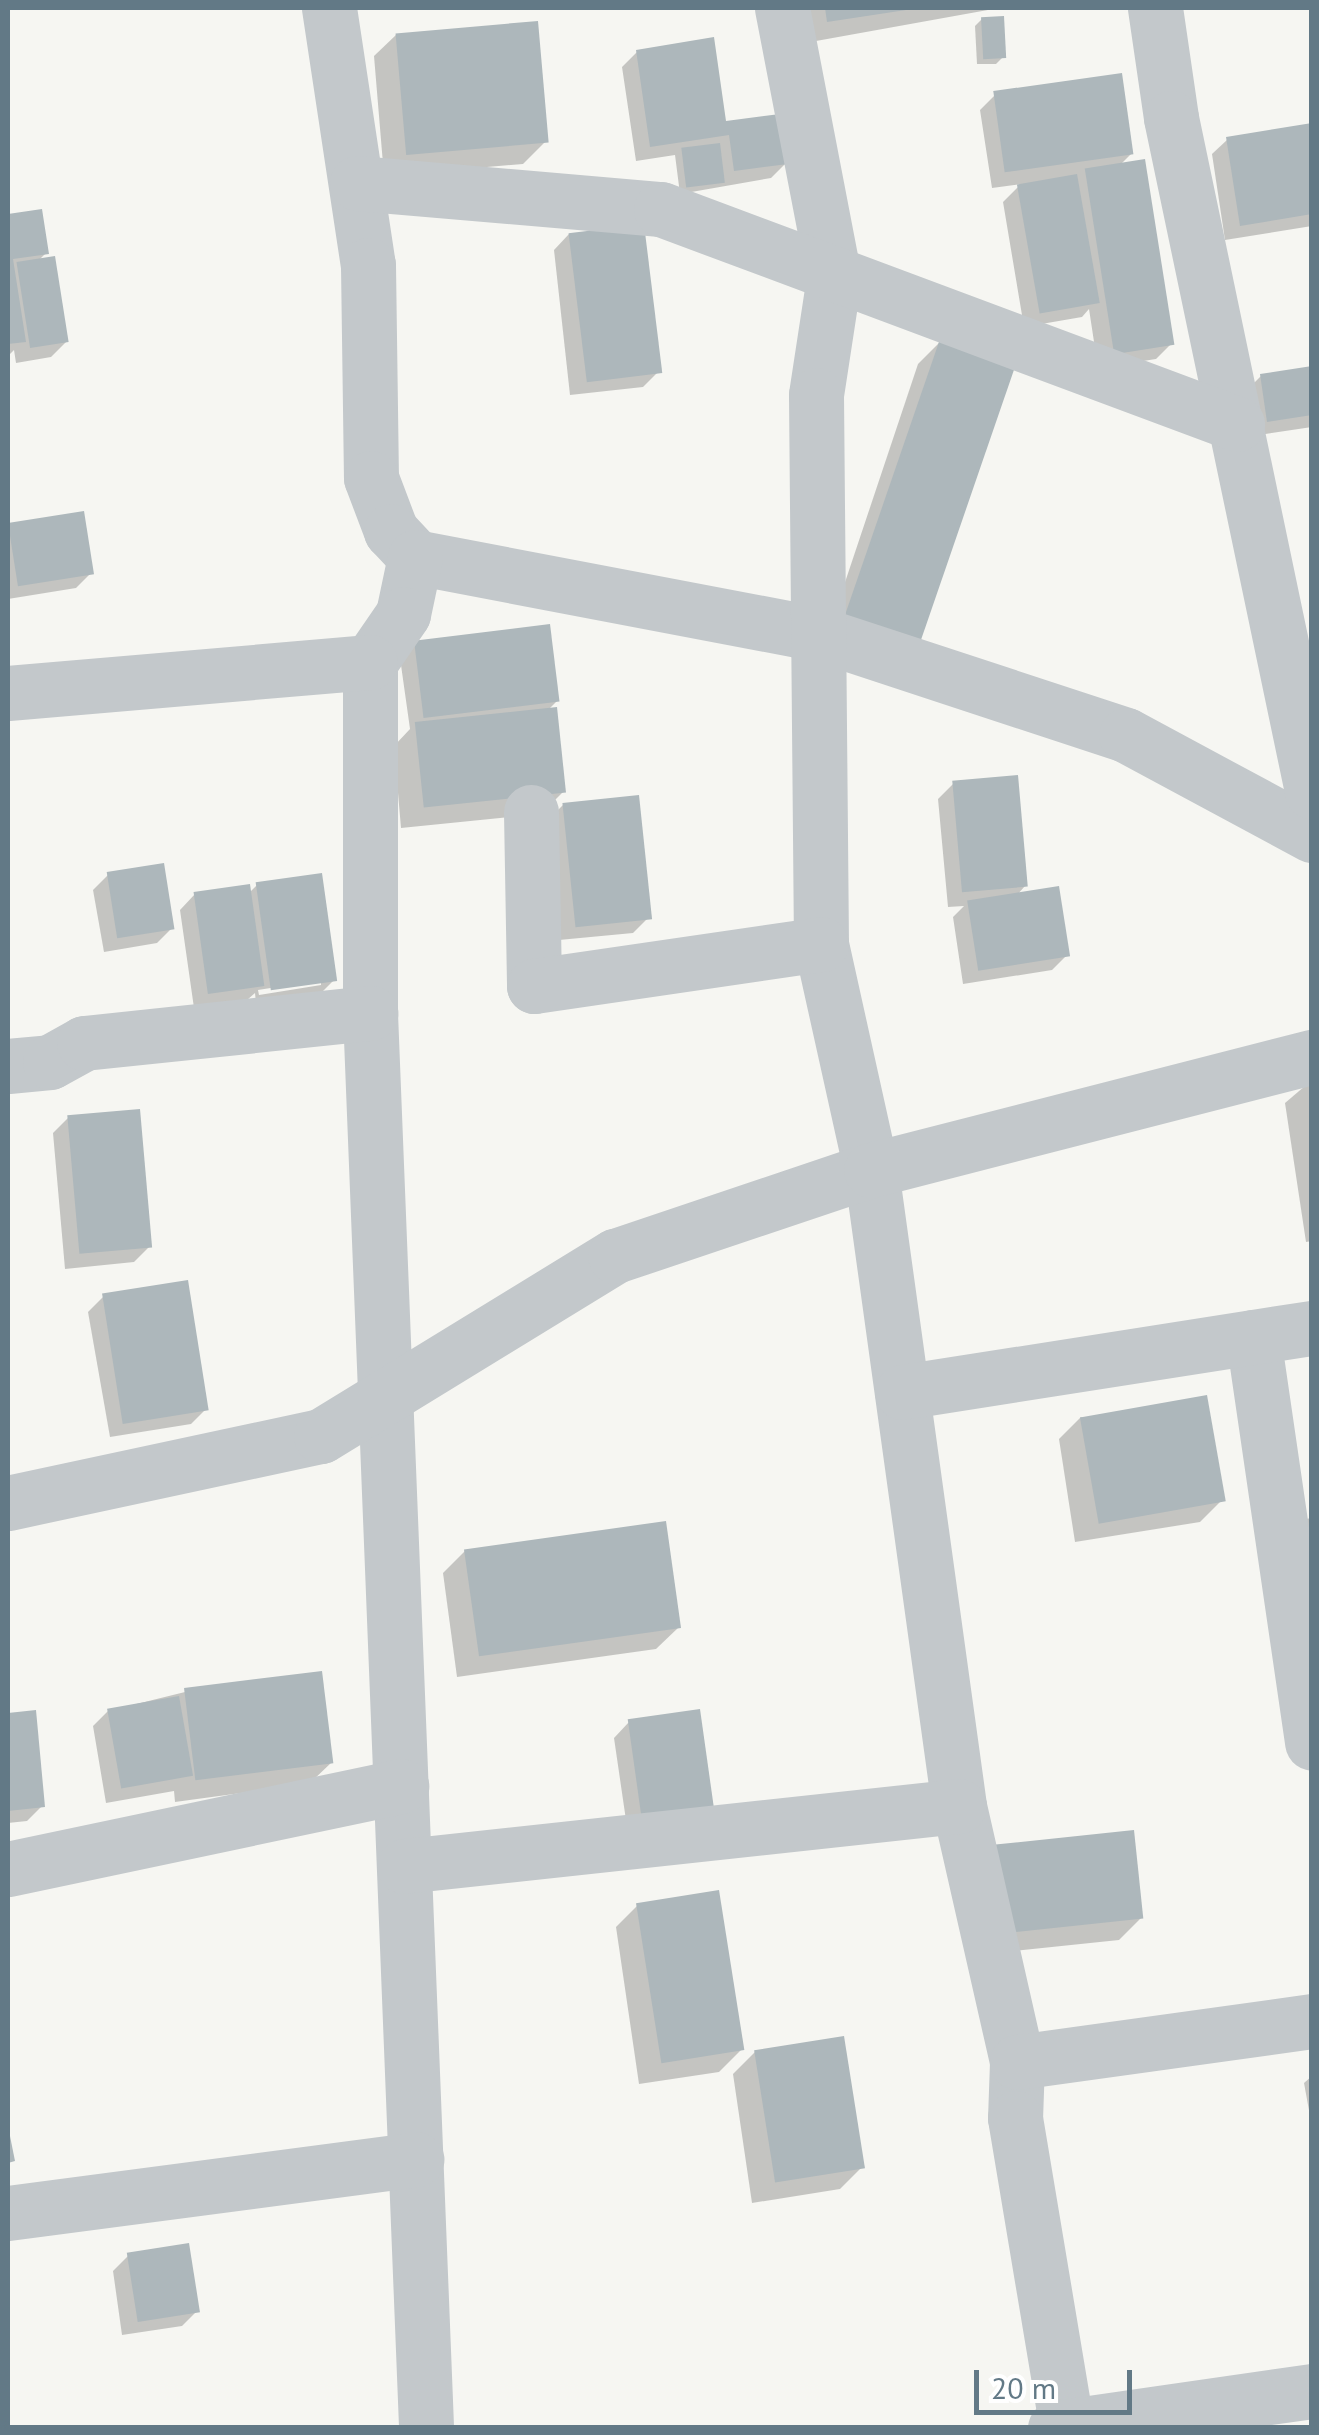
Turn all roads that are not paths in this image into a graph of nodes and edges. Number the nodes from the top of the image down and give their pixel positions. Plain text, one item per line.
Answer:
1 (329, 8) edge
2 (782, 8) edge
3 (1155, 8) edge
4 (357, 183) junction
5 (834, 277) junction
6 (1237, 424) junction
7 (416, 556) junction
8 (819, 634) junction
9 (370, 662) junction
10 (8, 693) edge
11 (1312, 792) edge
12 (531, 812) dead end
13 (1312, 835) edge
14 (820, 944) junction
15 (370, 1014) junction
16 (1312, 1057) edge
17 (8, 1066) edge
18 (871, 1170) junction
19 (1312, 1328) edge
20 (1254, 1338) junction
21 (902, 1392) junction
22 (387, 1397) junction
23 (8, 1503) edge
24 (1312, 1743) edge
25 (402, 1786) junction
26 (958, 1806) junction
27 (404, 1866) junction
28 (8, 1868) edge
29 (1312, 2021) edge
30 (1017, 2062) junction
31 (416, 2159) junction
32 (8, 2213) edge
33 (1312, 2391) edge
34 (1063, 2427) edge
35 (426, 2428) edge

1 - 4 street
2 - 5 street
3 - 6 street
4 - 5 street
4 - 7 street
5 - 6 street
5 - 8 street
6 - 11 street
7 - 8 street
7 - 9 street
8 - 13 street
8 - 14 street
9 - 10 street
9 - 15 street
12 - 14 street
14 - 18 street
15 - 17 street
15 - 22 street
16 - 18 street
18 - 21 street
18 - 22 street
19 - 20 street
20 - 21 street
20 - 24 street
21 - 26 street
22 - 23 street
22 - 25 street
25 - 27 street
25 - 28 street
26 - 27 street
26 - 30 street
27 - 31 street
29 - 30 street
30 - 34 street
31 - 32 street
31 - 35 street
33 - 34 street

